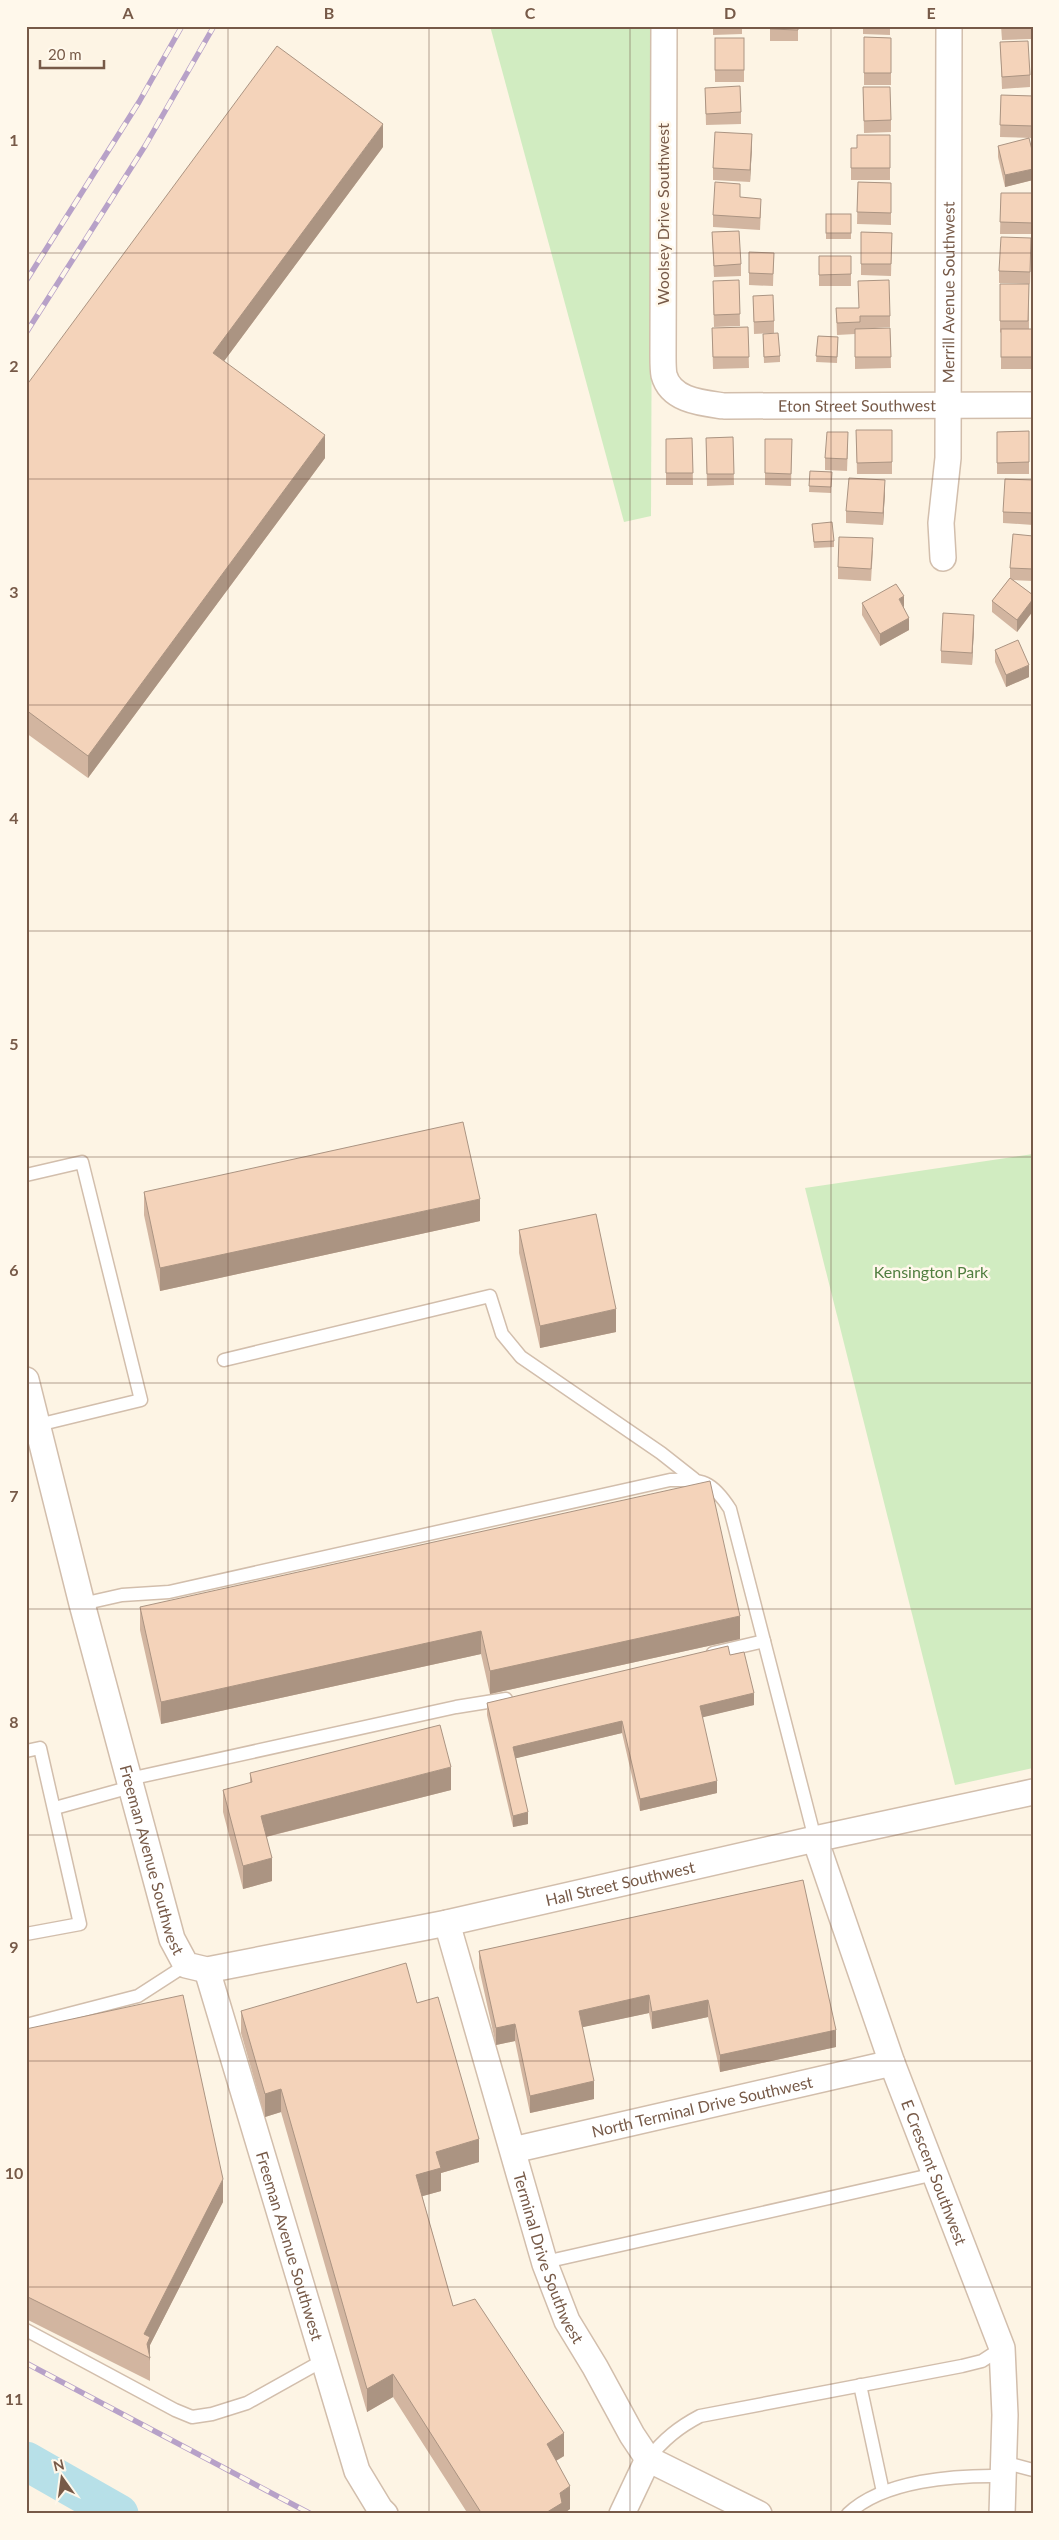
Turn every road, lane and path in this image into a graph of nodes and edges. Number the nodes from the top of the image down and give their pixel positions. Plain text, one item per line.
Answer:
1 (664, 26) edge
2 (948, 26) edge
3 (681, 396) joint
4 (1033, 405) edge
5 (948, 406) junction
6 (943, 558) dead end
7 (26, 1174) edge
8 (224, 1360) dead end
9 (26, 1380) edge
10 (38, 1425) junction
11 (694, 1479) junction
12 (82, 1604) junction
13 (764, 1641) junction
14 (696, 1656) edge
15 (524, 1695) edge
16 (26, 1751) edge
17 (130, 1783) junction
18 (1033, 1792) edge
19 (55, 1808) junction
20 (814, 1839) junction
21 (447, 1923) junction
22 (26, 1934) edge
23 (197, 1968) junction
24 (26, 2025) edge
25 (892, 2063) junction
26 (513, 2150) junction
27 (935, 2174) junction
28 (544, 2262) junction
29 (26, 2330) edge
30 (1002, 2348) junction
31 (324, 2360) junction
32 (860, 2385) junction
33 (648, 2459) junction
34 (1003, 2469) junction
35 (1033, 2470) edge
36 (883, 2492) junction
37 (385, 2514) edge
38 (622, 2514) edge
39 (759, 2514) edge
40 (848, 2514) edge
41 (1002, 2514) edge

1 - 3 street, Woolsey Drive Southwest
2 - 5 street, Merrill Avenue Southwest
3 - 5 street, Eton Street Southwest
4 - 5 street, Eton Street Southwest
5 - 6 street, Merrill Avenue Southwest
7 - 10 lane
8 - 11 lane
9 - 10 street, Freeman Avenue Southwest
10 - 12 street, Freeman Avenue Southwest
11 - 12 lane
11 - 13 lane
12 - 17 street, Freeman Avenue Southwest
13 - 14 lane
13 - 20 lane
15 - 17 lane
16 - 19 lane
17 - 19 lane
17 - 23 street, Freeman Avenue Southwest
18 - 20 street, Hall Street Southwest
19 - 22 lane
20 - 21 street, Hall Street Southwest
20 - 25 street, E Crescent Southwest
21 - 23 street, Hall Street Southwest
21 - 26 street, Terminal Drive Southwest
23 - 24 lane
23 - 31 street, Freeman Avenue Southwest
25 - 26 street, North Terminal Drive Southwest
25 - 27 street, E Crescent Southwest
26 - 28 street, Terminal Drive Southwest
27 - 28 lane
27 - 30 street, E Crescent Southwest
28 - 33 street, Terminal Drive Southwest
29 - 31 lane
30 - 32 lane
30 - 34 street, E Crescent Southwest
31 - 37 street, Freeman Avenue Southwest
32 - 33 lane
32 - 36 lane
33 - 38 street
33 - 39 street, Terminal Drive Southwest
34 - 35 lane
34 - 36 lane
34 - 41 street, E Crescent Southwest
36 - 40 lane

